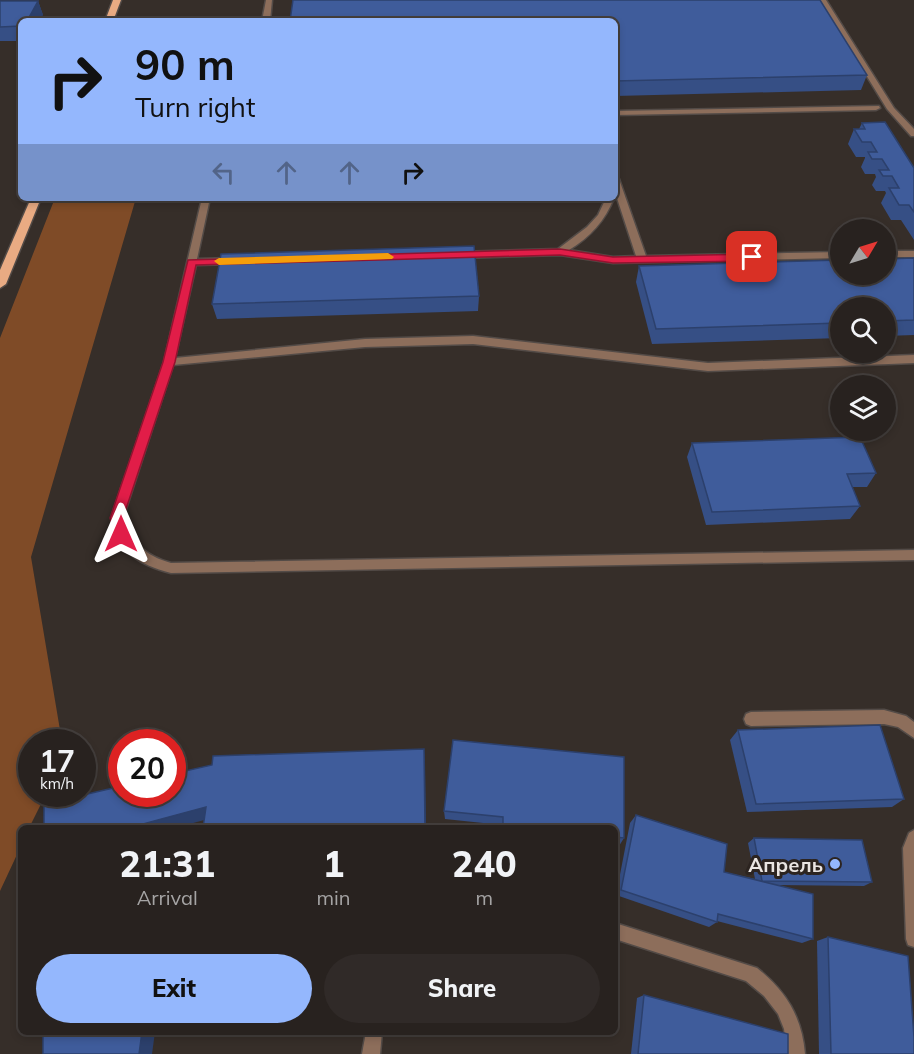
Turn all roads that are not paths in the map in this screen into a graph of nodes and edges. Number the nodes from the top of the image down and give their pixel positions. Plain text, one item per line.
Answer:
1 (117, 0) edge
2 (269, 0) edge
3 (823, 0) edge
4 (110, 18) edge
5 (266, 18) edge
6 (876, 108) dead end
7 (618, 113) edge
8 (914, 134) edge
9 (618, 191) edge
10 (35, 201) edge
11 (205, 201) edge
12 (608, 201) edge
13 (560, 252) junction
14 (896, 254) edge
15 (914, 254) edge
16 (442, 255) edge
17 (830, 255) edge
18 (642, 259) junction
19 (239, 261) edge
20 (192, 262) junction
21 (0, 284) edge
22 (914, 359) edge
23 (169, 362) junction
24 (914, 555) edge
25 (751, 719) dead end
26 (914, 731) edge
27 (914, 838) edge
28 (618, 933) edge
29 (914, 939) edge
30 (374, 1035) edge
31 (371, 1054) edge
32 (796, 1054) edge

1 - 4 main road
2 - 5 lane
3 - 8 lane
6 - 7 lane
9 - 18 lane
10 - 21 main road
11 - 20 lane
12 - 13 lane
13 - 16 lane
13 - 18 lane
14 - 15 lane
17 - 18 lane
19 - 20 lane
20 - 23 lane
22 - 23 lane
23 - 24 lane
25 - 26 lane
27 - 29 lane
28 - 32 lane
30 - 31 lane

